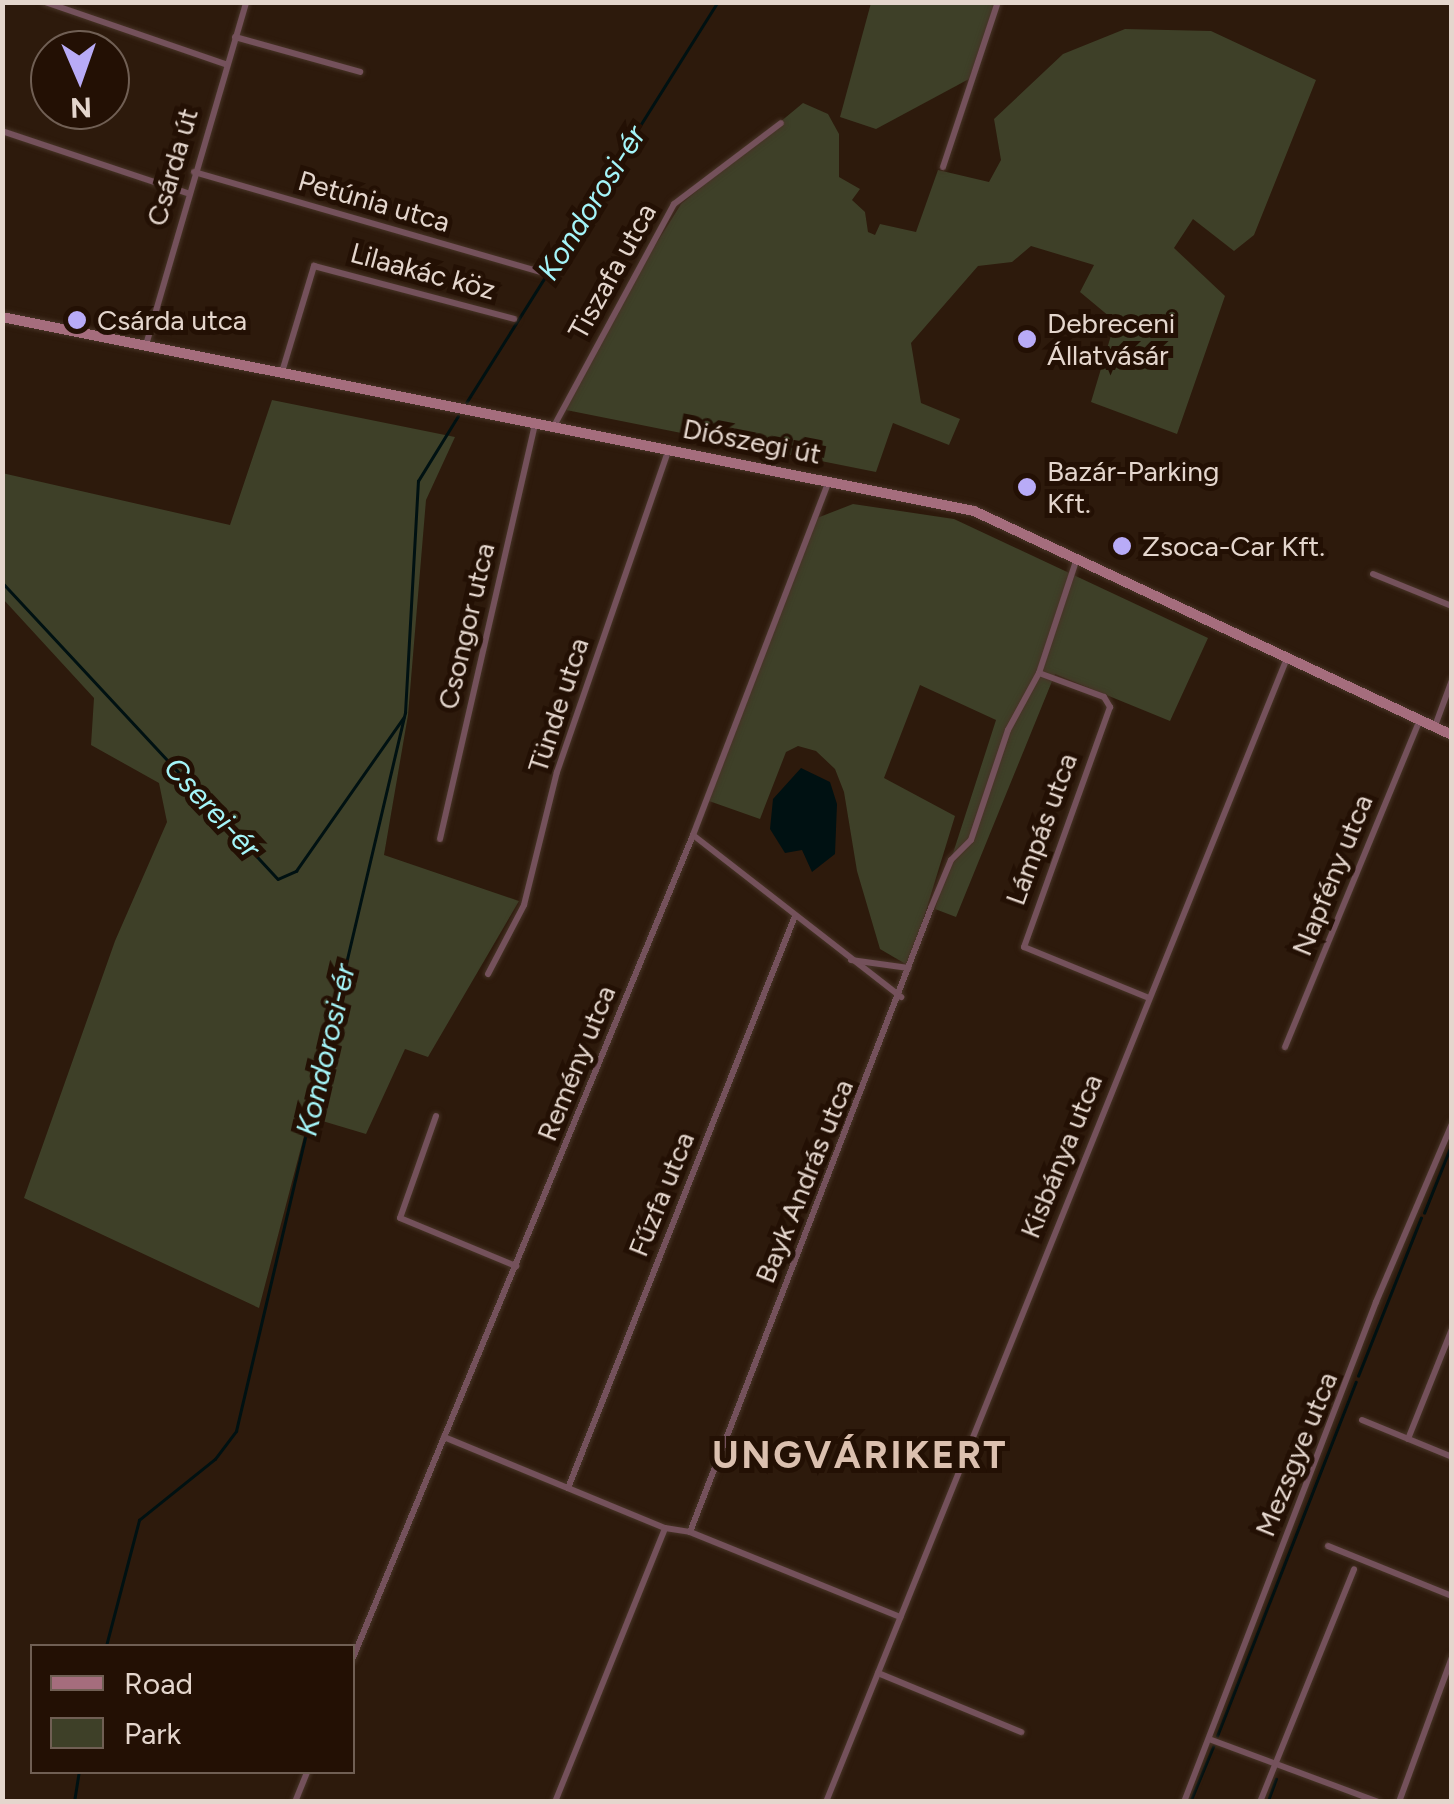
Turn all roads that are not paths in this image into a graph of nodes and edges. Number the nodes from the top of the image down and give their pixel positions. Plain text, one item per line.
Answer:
1 (45, 2) edge
2 (246, 2) edge
3 (998, 2) edge
4 (235, 37) junction
5 (226, 64) junction
6 (360, 72) dead end
7 (782, 122) dead end
8 (2, 131) edge
9 (943, 167) dead end
10 (194, 172) junction
11 (187, 194) junction
12 (541, 272) dead end
13 (2, 317) edge
14 (514, 320) dead end
15 (146, 345) junction
16 (282, 372) junction
17 (535, 423) junction
18 (554, 426) junction
19 (669, 448) junction
20 (829, 479) junction
21 (1078, 557) junction
22 (1373, 574) dead end
23 (1452, 606) edge
24 (1288, 657) junction
25 (1040, 673) junction
26 (1452, 680) edge
27 (1420, 720) junction
28 (1435, 727) junction
29 (1452, 735) edge
30 (694, 835) junction
31 (440, 839) dead end
32 (795, 916) junction
33 (849, 960) junction
34 (908, 968) junction
35 (488, 974) dead end
36 (902, 997) junction
37 (1150, 998) junction
38 (1285, 1047) dead end
39 (436, 1116) dead end
40 (1452, 1124) edge
41 (516, 1266) junction
42 (1452, 1329) edge
43 (1362, 1420) dead end
44 (444, 1437) junction
45 (1408, 1439) junction
46 (1452, 1458) edge
47 (568, 1488) junction
48 (665, 1528) junction
49 (690, 1532) junction
50 (1328, 1546) dead end
51 (1354, 1569) dead end
52 (1452, 1596) edge
53 (900, 1617) junction
54 (355, 1653) edge
55 (1452, 1657) edge
56 (878, 1673) junction
57 (1021, 1732) dead end
58 (1209, 1739) junction
59 (1276, 1764) junction
60 (306, 1774) edge
61 (295, 1802) edge
62 (555, 1802) edge
63 (826, 1802) edge
64 (1184, 1802) edge
65 (1260, 1802) edge
66 (1378, 1802) edge
67 (1399, 1802) edge

1 - 5 street
2 - 4 street, Csárda út
3 - 9 street
4 - 5 street, Csárda út
4 - 6 street
5 - 10 street, Csárda út
7 - 18 street, Tiszafa utca
8 - 11 street
10 - 11 street, Csárda út
10 - 12 street, Petúnia utca
11 - 15 street, Csárda út
13 - 15 main road, Diószegi út
14 - 16 street, Lilaakác köz
15 - 16 main road, Diószegi út
16 - 17 main road, Diószegi út
17 - 18 main road, Diószegi út
17 - 31 street, Csongor utca
18 - 19 main road, Diószegi út
19 - 20 main road, Diószegi út
19 - 35 street, Tünde utca
20 - 21 main road, Diószegi út
20 - 30 street, Remény utca
21 - 24 main road, Diószegi út
21 - 25 street, Bayk András utca
22 - 23 street
24 - 27 main road, Diószegi út
24 - 37 street, Kisbánya utca
25 - 34 street, Bayk András utca
25 - 37 street, Lámpás utca
26 - 28 street
27 - 28 main road, Diószegi út
27 - 38 street, Napfény utca
28 - 29 main road, Diószegi út
30 - 32 street
30 - 41 street, Remény utca
32 - 33 street
32 - 47 street, Fűzfa utca
33 - 34 street
33 - 36 street
34 - 36 street, Bayk András utca
36 - 49 street, Bayk András utca
37 - 53 street, Kisbánya utca
39 - 41 street
40 - 58 street, Mezsgye utca
41 - 44 street, Remény utca
42 - 45 street
43 - 45 street
44 - 47 street
44 - 54 street, Remény utca
45 - 46 street
47 - 48 street
48 - 49 street
48 - 62 street
49 - 53 street
50 - 52 street
51 - 59 street
53 - 56 street, Kisbánya utca
55 - 67 street
56 - 57 street
56 - 63 street, Kisbánya utca
58 - 59 street
58 - 64 street, Mezsgye utca
59 - 65 street
59 - 66 street
60 - 61 street

